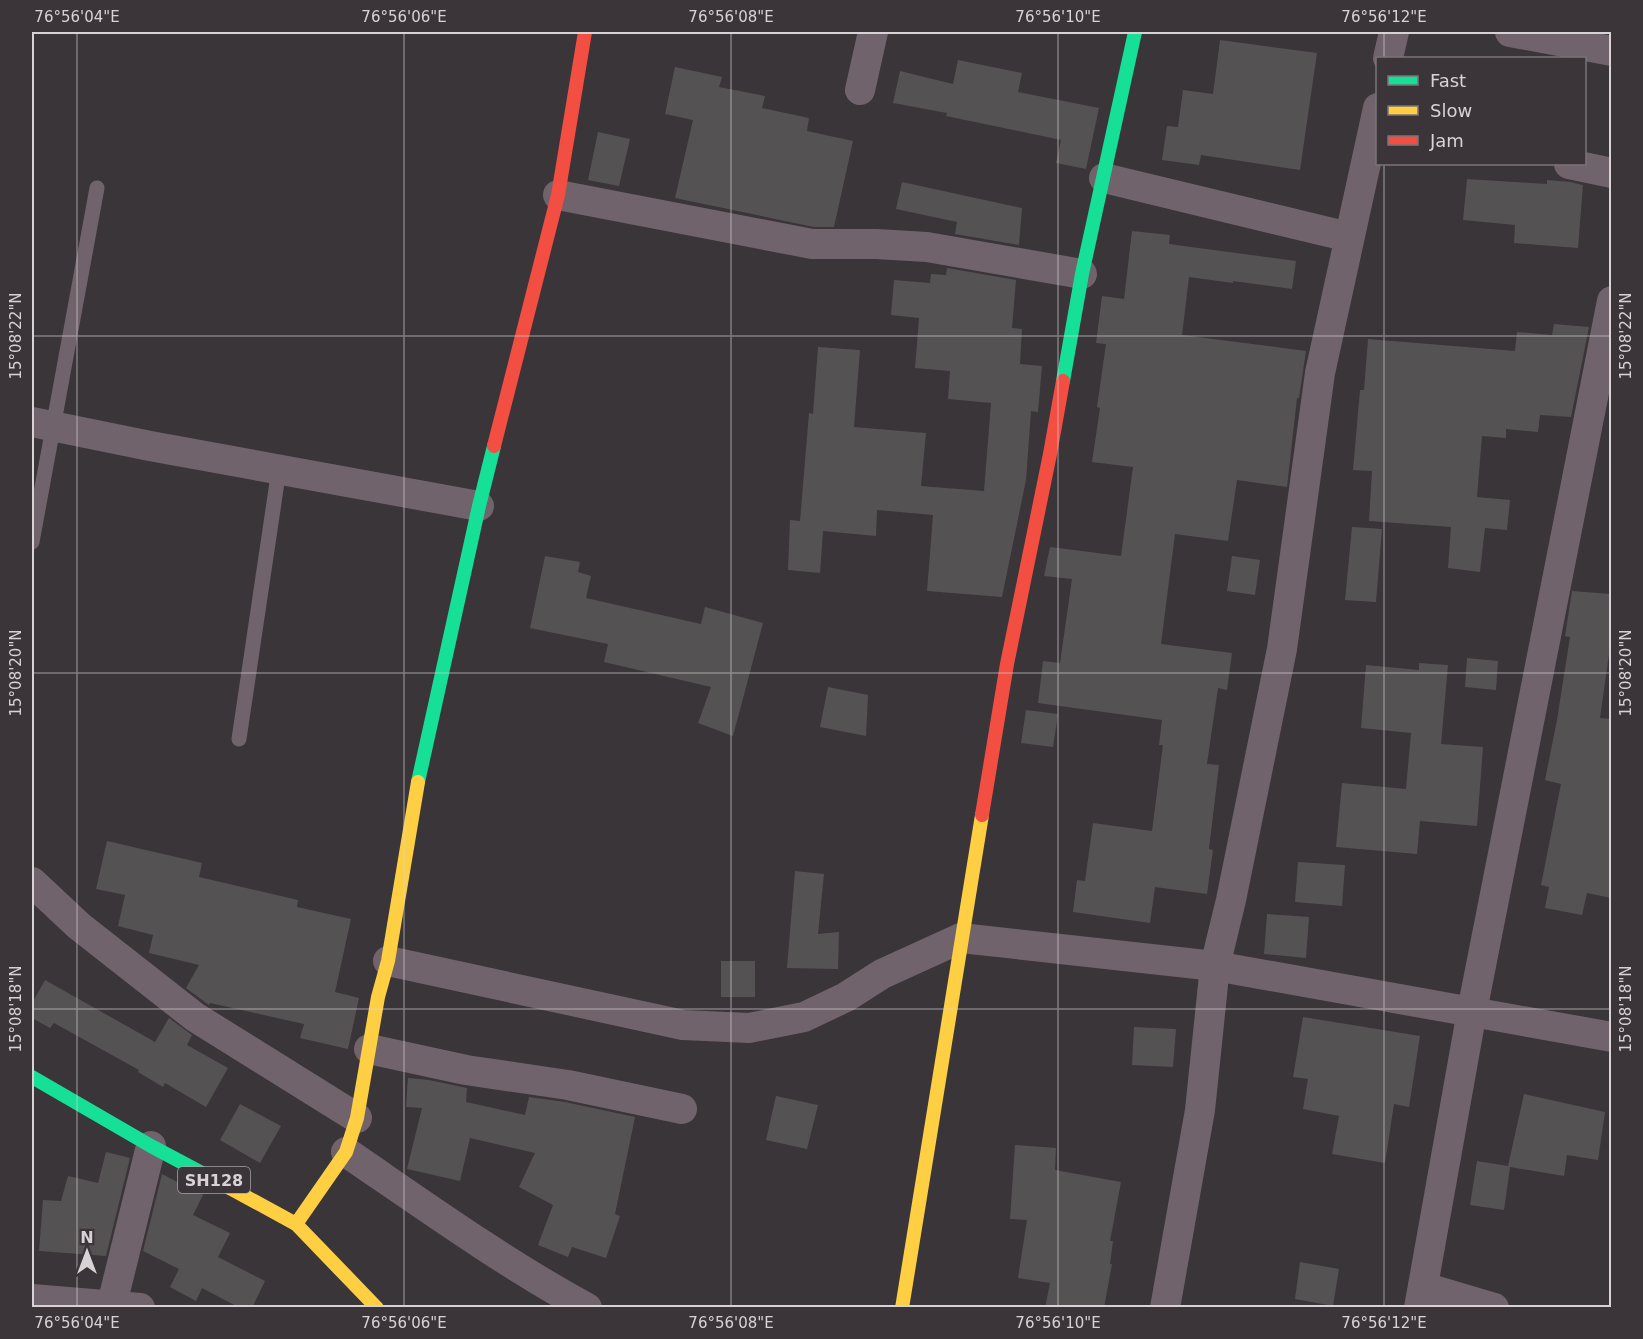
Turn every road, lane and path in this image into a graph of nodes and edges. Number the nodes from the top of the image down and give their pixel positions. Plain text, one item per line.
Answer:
1 (585, 32) edge
2 (873, 32) edge
3 (1135, 32) edge
4 (1394, 32) edge
5 (1510, 32) edge
6 (1611, 51) edge
7 (1388, 57) edge
8 (860, 90) dead end
9 (1376, 117) edge
10 (1574, 165) edge
11 (1611, 173) edge
12 (1104, 178) junction
13 (97, 188) dead end
14 (558, 195) junction
15 (1349, 237) junction
16 (1082, 274) junction
17 (1611, 301) edge
18 (42, 424) edge
19 (279, 469) junction
20 (479, 506) junction
21 (32, 542) edge
22 (239, 739) dead end
23 (32, 882) edge
24 (961, 938) junction
25 (387, 961) junction
26 (1215, 966) junction
27 (1472, 1011) junction
28 (1611, 1037) edge
29 (369, 1049) junction
30 (32, 1077) edge
31 (682, 1109) dead end
32 (357, 1118) junction
33 (151, 1146) junction
34 (346, 1152) junction
35 (296, 1224) junction
36 (1421, 1297) edge
37 (32, 1299) edge
38 (121, 1307) edge
39 (377, 1308) edge
40 (587, 1308) edge
41 (902, 1308) edge
42 (1165, 1308) edge
43 (1494, 1308) edge

1 - 14 street
2 - 8 street
3 - 12 street
4 - 7 street
5 - 6 street
9 - 15 street
10 - 11 street
12 - 15 street
12 - 16 street
13 - 18 lane
14 - 16 street
14 - 20 street
15 - 26 street
16 - 24 street
17 - 27 street
18 - 19 street
18 - 21 lane
19 - 20 street
19 - 22 lane
20 - 25 street
23 - 32 street
24 - 25 street
24 - 26 street
24 - 41 street
25 - 29 street
26 - 27 street
26 - 42 street
27 - 28 street
27 - 36 street
29 - 31 street
29 - 32 street
30 - 33 street, SH128
32 - 34 street
33 - 35 street, SH128
33 - 38 street
34 - 35 street
34 - 40 street
35 - 39 street, SH128
36 - 43 street
37 - 38 street

